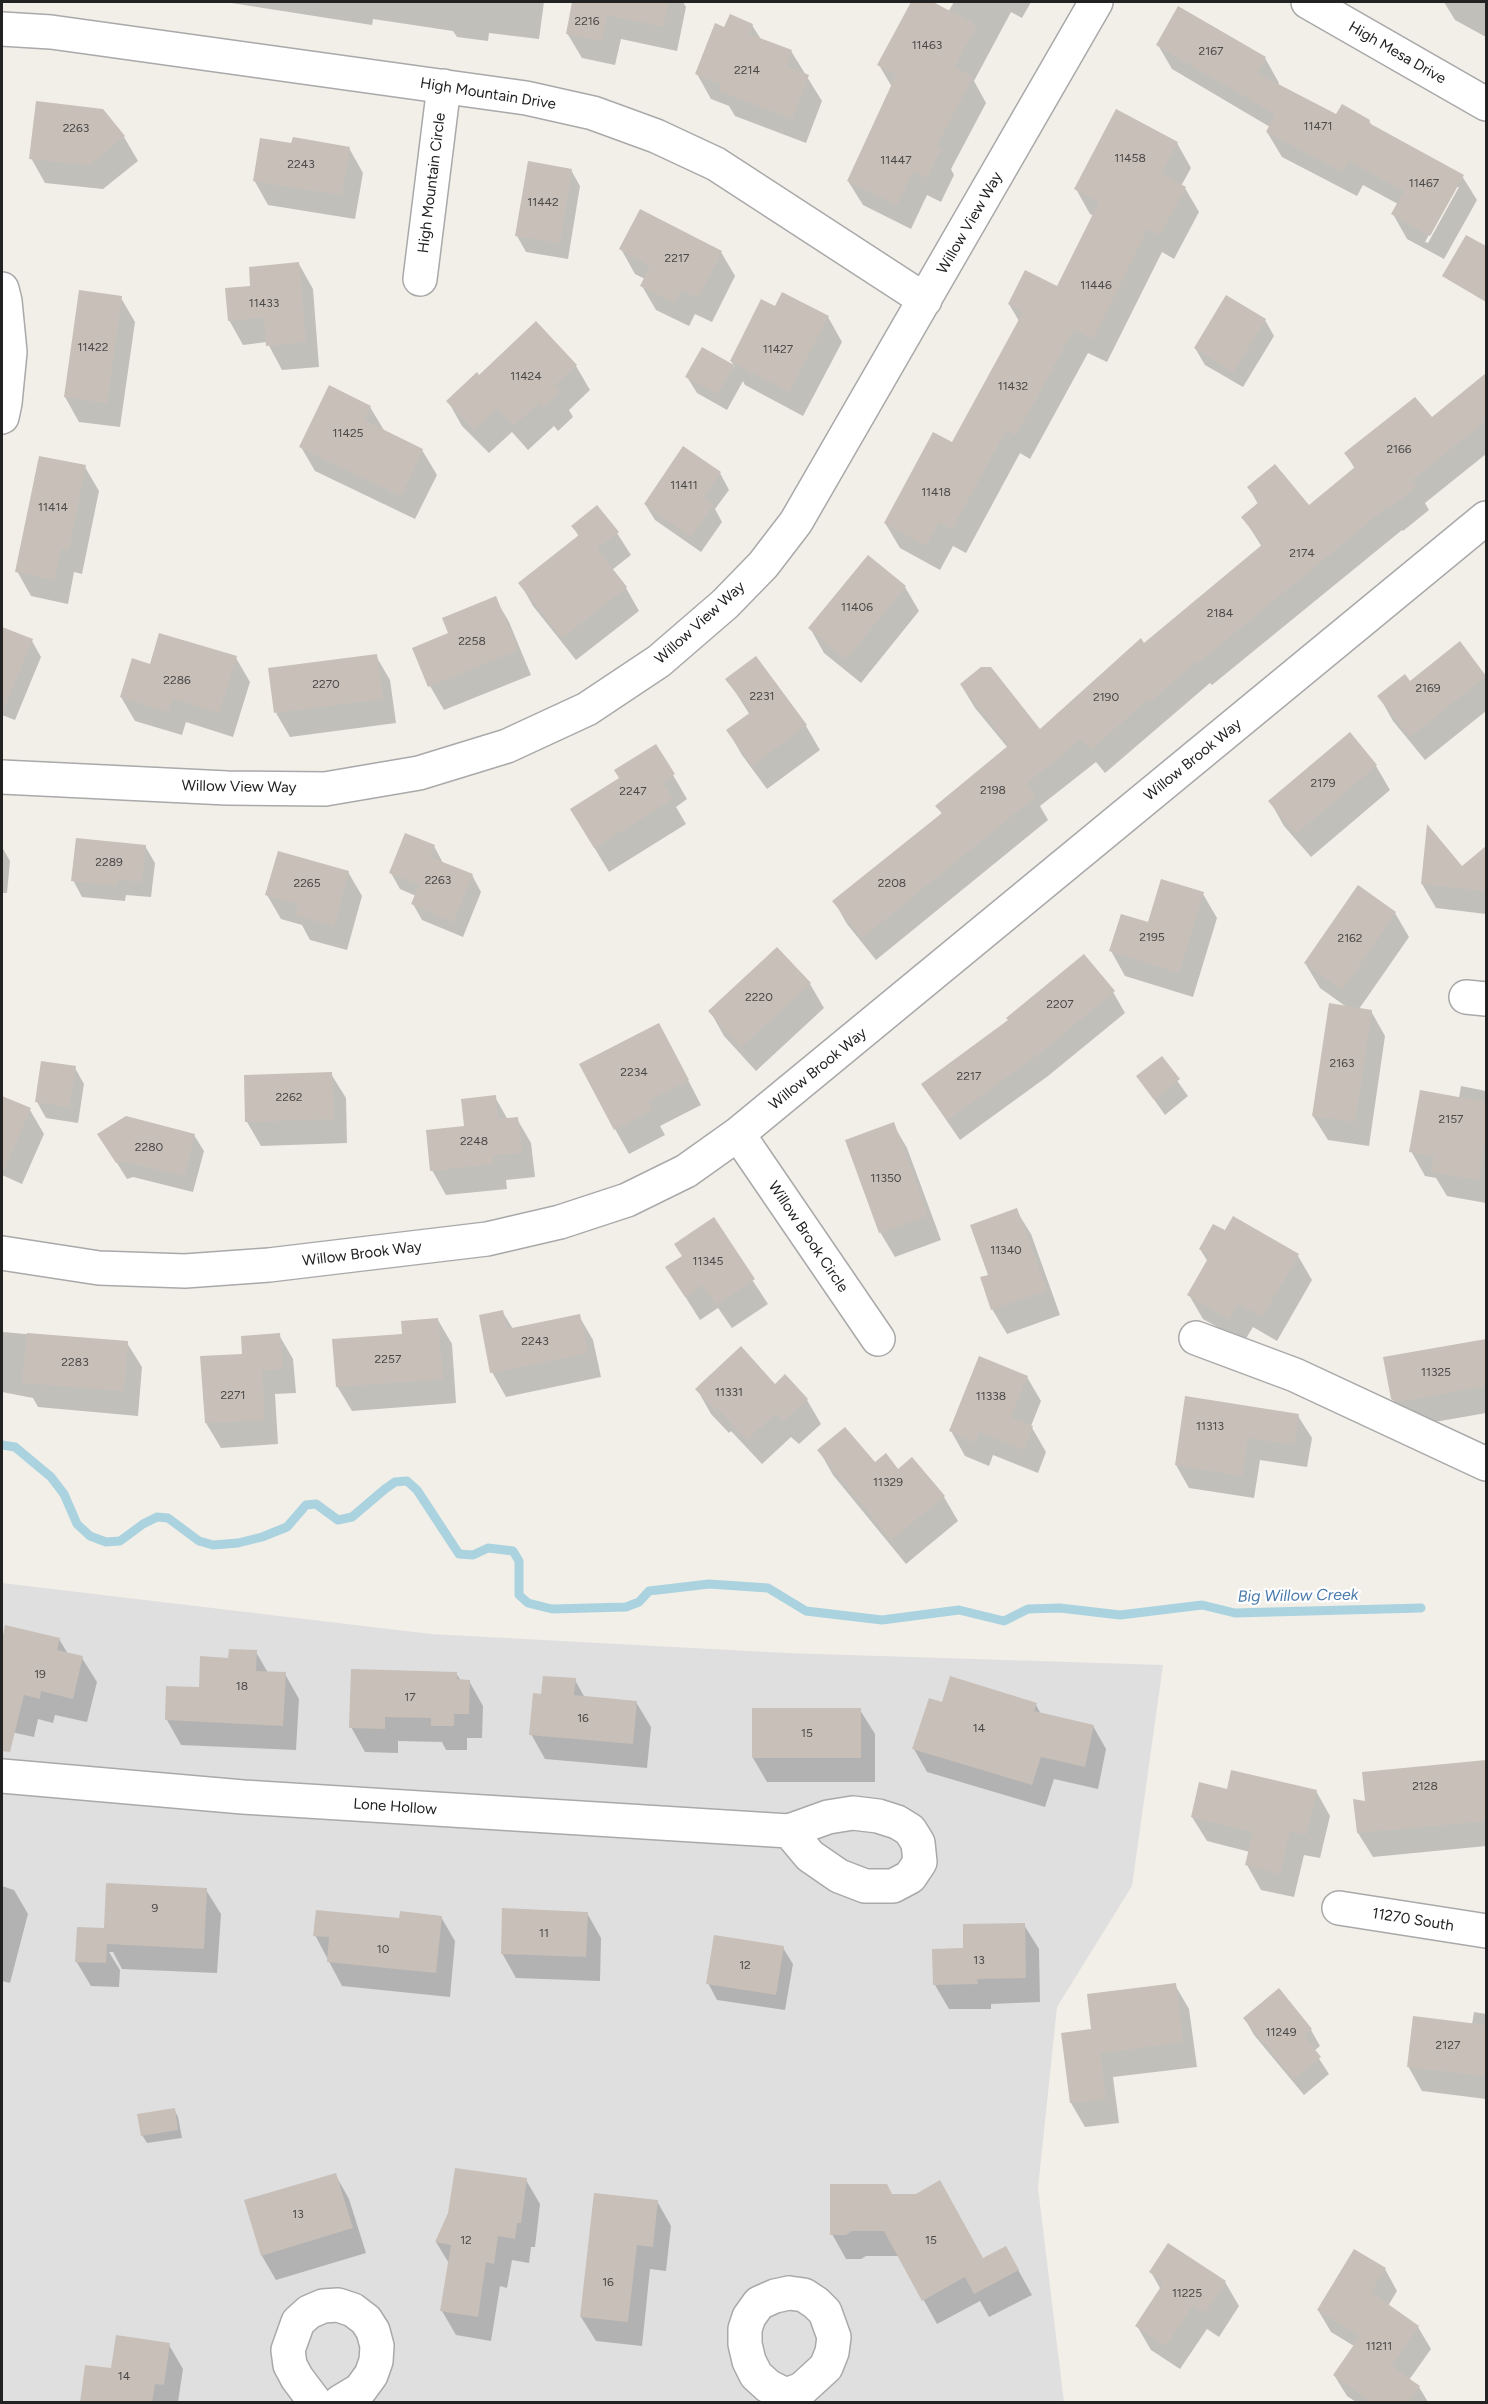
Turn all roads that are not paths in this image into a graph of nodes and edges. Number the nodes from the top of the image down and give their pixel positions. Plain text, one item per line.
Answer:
1 (1096, 2) edge
2 (1308, 2) edge
3 (2, 29) edge
4 (444, 86) junction
5 (1486, 104) edge
6 (420, 279) dead end
7 (2, 289) edge
8 (926, 300) junction
9 (2, 417) edge
10 (1486, 519) edge
11 (2, 777) edge
12 (738, 1134) junction
13 (2, 1253) edge
14 (1196, 1338) dead end
15 (878, 1339) dead end
16 (1486, 1464) edge
17 (2, 1776) edge
18 (789, 1831) dead end
19 (1339, 1908) dead end
20 (1486, 1931) edge
21 (315, 2403) edge
22 (340, 2403) edge

1 - 8 street, Willow View Way
2 - 5 street, High Mesa Drive
3 - 4 street, High Mountain Drive
4 - 6 street, High Mountain Circle
4 - 8 street, High Mountain Drive
7 - 9 street
8 - 11 street, Willow View Way
10 - 12 street, Willow Brook Way
12 - 13 street, Willow Brook Way
12 - 15 street, Willow Brook Circle
14 - 16 street
17 - 18 street, Lone Hollow
19 - 20 street, 11270 South
21 - 22 street

